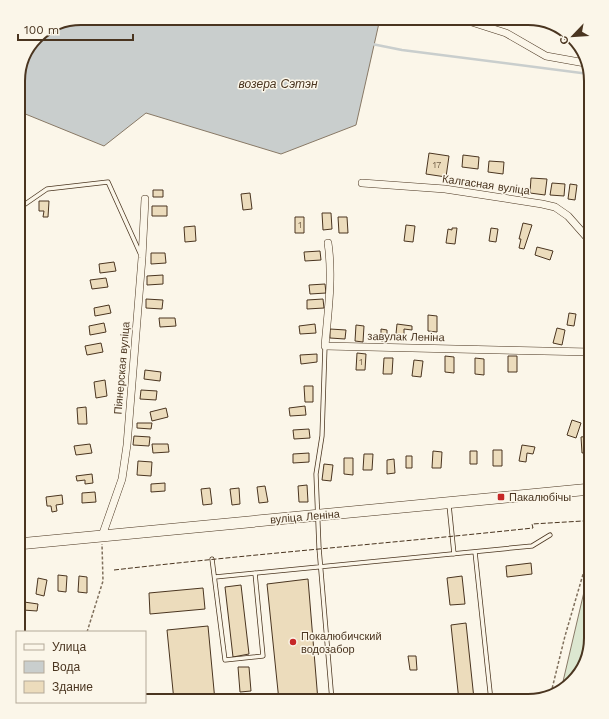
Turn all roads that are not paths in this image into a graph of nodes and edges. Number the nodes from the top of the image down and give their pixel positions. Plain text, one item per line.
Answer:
1 (481, 25) edge
2 (580, 61) edge
3 (362, 183) dead end
4 (146, 199) dead end
5 (25, 204) edge
6 (584, 234) edge
7 (328, 243) dead end
8 (142, 258) junction
9 (325, 346) junction
10 (584, 352) edge
11 (584, 490) edge
12 (449, 503) junction
13 (317, 516) junction
14 (550, 535) dead end
15 (102, 536) junction
16 (25, 543) edge
17 (475, 552) junction
18 (454, 554) junction
19 (212, 559) dead end
20 (320, 567) junction
21 (255, 573) junction
22 (215, 577) junction
23 (331, 694) edge
24 (489, 694) edge

1 - 2 street
3 - 6 street, Калгасная вуліца
4 - 8 street, Піянерская вуліца
5 - 8 lane
7 - 9 street
8 - 15 street, Піянерская вуліца
9 - 10 street, завулак Леніна
9 - 13 lane
11 - 12 main road, вуліца Леніна
12 - 13 main road, вуліца Леніна
12 - 18 lane
13 - 15 main road, вуліца Леніна
13 - 20 lane
14 - 17 lane
15 - 16 main road, вуліца Леніна
17 - 18 lane
17 - 24 lane
18 - 20 lane
19 - 22 lane
20 - 21 lane
20 - 23 lane
21 - 22 lane
21 - 22 lane

